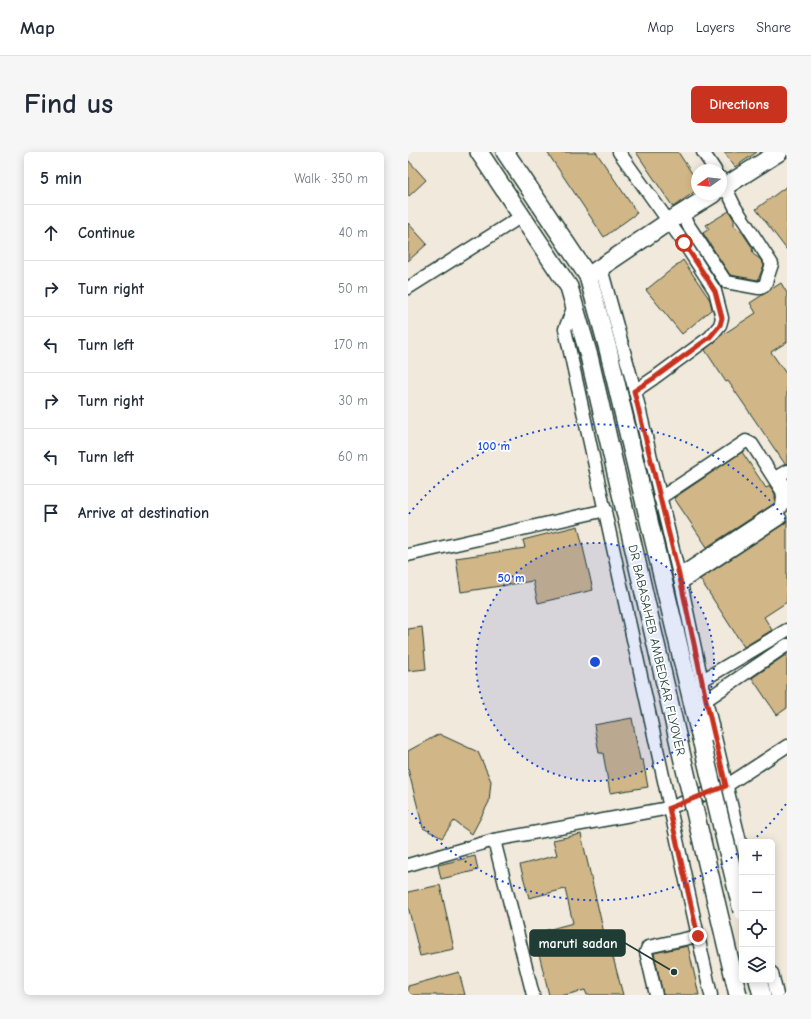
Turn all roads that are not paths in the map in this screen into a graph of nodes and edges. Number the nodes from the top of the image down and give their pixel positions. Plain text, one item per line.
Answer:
1 (479, 152) edge
2 (505, 152) edge
3 (619, 152) edge
4 (703, 152) edge
5 (778, 152) edge
6 (712, 164) edge
7 (727, 183) edge
8 (727, 196) edge
9 (701, 200) edge
10 (522, 216) junction
11 (675, 218) junction
12 (595, 272) junction
13 (408, 288) edge
14 (574, 306) junction
15 (634, 391) junction
16 (787, 471) edge
17 (787, 488) edge
18 (660, 498) junction
19 (606, 510) junction
20 (780, 518) dead end
21 (408, 555) edge
22 (680, 579) junction
23 (787, 630) edge
24 (787, 645) edge
25 (701, 681) junction
26 (706, 700) junction
27 (787, 746) edge
28 (726, 786) junction
29 (669, 808) junction
30 (739, 839) edge
31 (494, 840) junction
32 (408, 865) edge
33 (739, 898) edge
34 (698, 936) junction
35 (759, 983) edge
36 (774, 983) edge
37 (533, 995) edge
38 (656, 995) edge
39 (711, 995) edge
40 (738, 995) edge
41 (762, 995) edge
42 (777, 995) edge

1 - 10 main road, DR BABASAHEB AMBEDKAR FLYOVER
2 - 12 main road, DR BABASAHEB AMBEDKAR FLYOVER
3 - 11 street
4 - 6 street
5 - 7 main road
8 - 11 street
9 - 11 main road
10 - 13 street
10 - 14 main road, DR BABASAHEB AMBEDKAR FLYOVER
11 - 12 main road
11 - 15 street
12 - 15 street
12 - 33 main road, DR BABASAHEB AMBEDKAR FLYOVER, bridge
14 - 19 street
14 - 40 main road, DR BABASAHEB AMBEDKAR FLYOVER, bridge
15 - 18 street
16 - 17 street
18 - 22 street
18 - 22 street
19 - 21 street
19 - 29 street
20 - 22 street
22 - 25 street
23 - 25 street
24 - 26 street
25 - 26 street
26 - 28 street
27 - 28 street
28 - 29 street
28 - 30 street
29 - 31 street
29 - 34 street
31 - 32 street
31 - 37 street
34 - 38 street
34 - 39 street
35 - 41 main road
36 - 42 street

